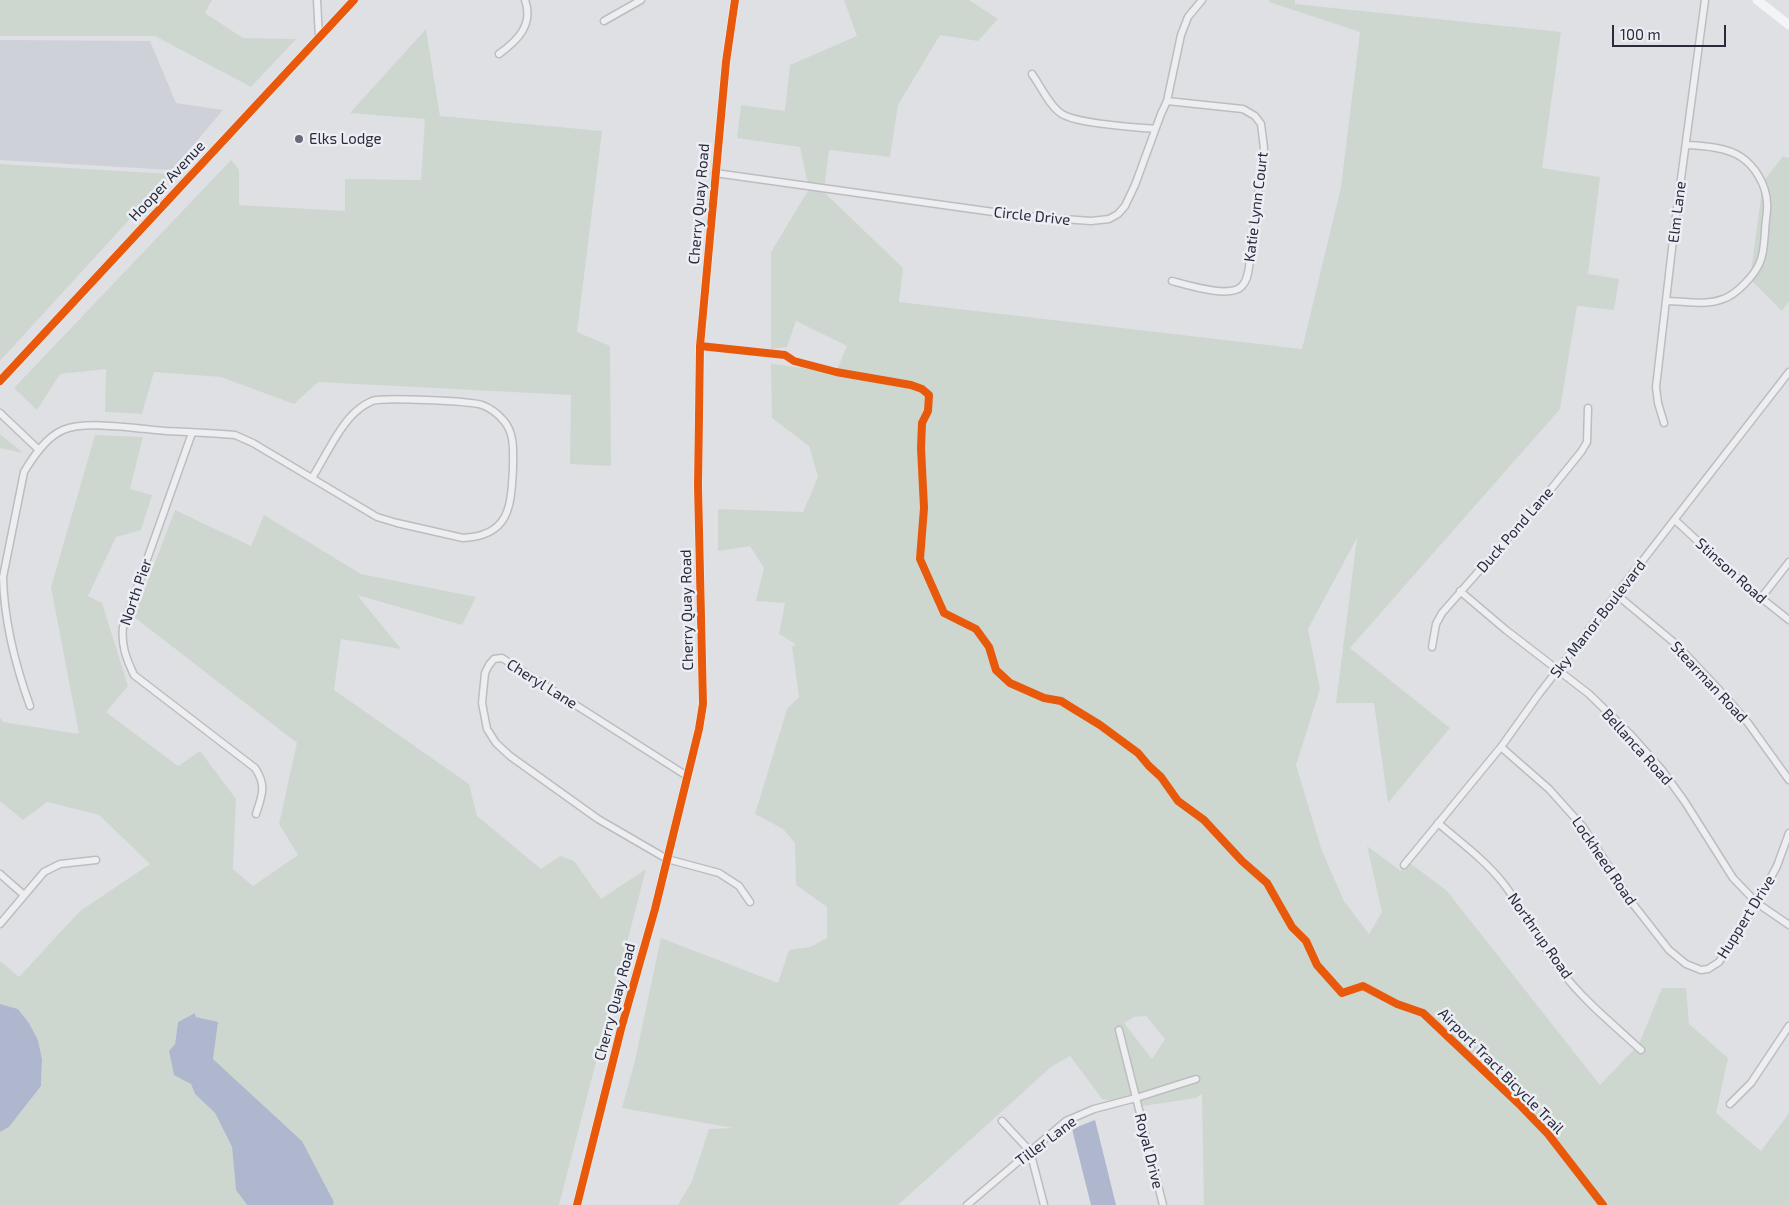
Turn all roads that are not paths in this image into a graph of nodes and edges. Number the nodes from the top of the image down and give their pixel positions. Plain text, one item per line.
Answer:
1 (317, 0) edge
2 (354, 0) edge
3 (525, 0) edge
4 (641, 0) edge
5 (735, 0) edge
6 (1202, 0) edge
7 (1705, 0) edge
8 (1757, 0) edge
9 (604, 21) dead end
10 (1789, 24) edge
11 (319, 38) junction
12 (499, 54) dead end
13 (1032, 74) dead end
14 (1167, 101) junction
15 (1155, 130) junction
16 (1686, 145) junction
17 (715, 173) junction
18 (1172, 281) dead end
19 (1666, 301) junction
20 (1789, 372) edge
21 (0, 381) edge
22 (1588, 408) dead end
23 (0, 413) edge
24 (1664, 424) dead end
25 (192, 433) junction
26 (39, 450) junction
27 (312, 478) junction
28 (1675, 520) junction
29 (1789, 562) edge
30 (1460, 591) junction
31 (1617, 595) junction
32 (1761, 598) junction
33 (1789, 620) edge
34 (1432, 647) dead end
35 (1559, 670) junction
36 (30, 706) dead end
37 (1500, 747) junction
38 (687, 776) junction
39 (1789, 780) edge
40 (256, 814) dead end
41 (1438, 823) junction
42 (1789, 833) edge
43 (667, 859) junction
44 (96, 860) dead end
45 (1404, 865) dead end
46 (0, 874) edge
47 (24, 896) junction
48 (750, 902) dead end
49 (1757, 903) junction
50 (0, 924) edge
51 (1789, 925) edge
52 (1708, 969) joint
53 (1789, 1026) edge
54 (1119, 1030) dead end
55 (1641, 1050) dead end
56 (1196, 1079) dead end
57 (1136, 1098) junction
58 (1730, 1104) dead end
59 (1002, 1121) dead end
60 (1030, 1151) junction
61 (577, 1205) edge
62 (967, 1205) edge
63 (1044, 1205) edge
64 (1163, 1205) edge

1 - 11 street
2 - 11 street, Hooper Avenue
3 - 12 street
4 - 9 street
5 - 17 street, Cherry Quay Road
6 - 14 street, Circle Drive
7 - 16 street, Elm Lane
8 - 10 street
11 - 21 street, Hooper Avenue
13 - 15 street
14 - 15 street, Circle Drive
14 - 18 street, Katie Lynn Court
15 - 17 street, Circle Drive
16 - 19 street, Elm Lane
16 - 19 street
17 - 38 street, Cherry Quay Road
19 - 24 street, Elm Lane
20 - 28 street, Sky Manor Boulevard
22 - 30 street, Duck Pond Lane
23 - 26 street
25 - 26 street
25 - 27 street
25 - 40 street, North Pier
26 - 36 street
27 - 27 street
28 - 31 street, Sky Manor Boulevard
28 - 32 street, Stinson Road
29 - 32 street
30 - 34 street, Duck Pond Lane
30 - 35 street, Bellanca Road
31 - 35 street, Sky Manor Boulevard
31 - 39 street, Stearman Road
32 - 33 street, Stinson Road
35 - 37 street, Sky Manor Boulevard
35 - 49 street, Bellanca Road
37 - 41 street, Sky Manor Boulevard
37 - 52 street, Lockheed Road
38 - 43 street, Cherry Quay Road
38 - 43 street, Cheryl Lane
41 - 45 street, Sky Manor Boulevard
41 - 55 street, Northrup Road
42 - 49 street, Huppert Drive
43 - 48 street, Cheryl Lane
43 - 61 street, Cherry Quay Road
44 - 47 street
46 - 47 street
47 - 50 street
49 - 51 street, Bellanca Road
49 - 52 street, Huppert Drive
53 - 58 street
54 - 57 street
56 - 57 street, Tiller Lane
57 - 60 street, Tiller Lane
57 - 64 street, Royal Drive
59 - 60 street
60 - 62 street, Tiller Lane
60 - 63 street

